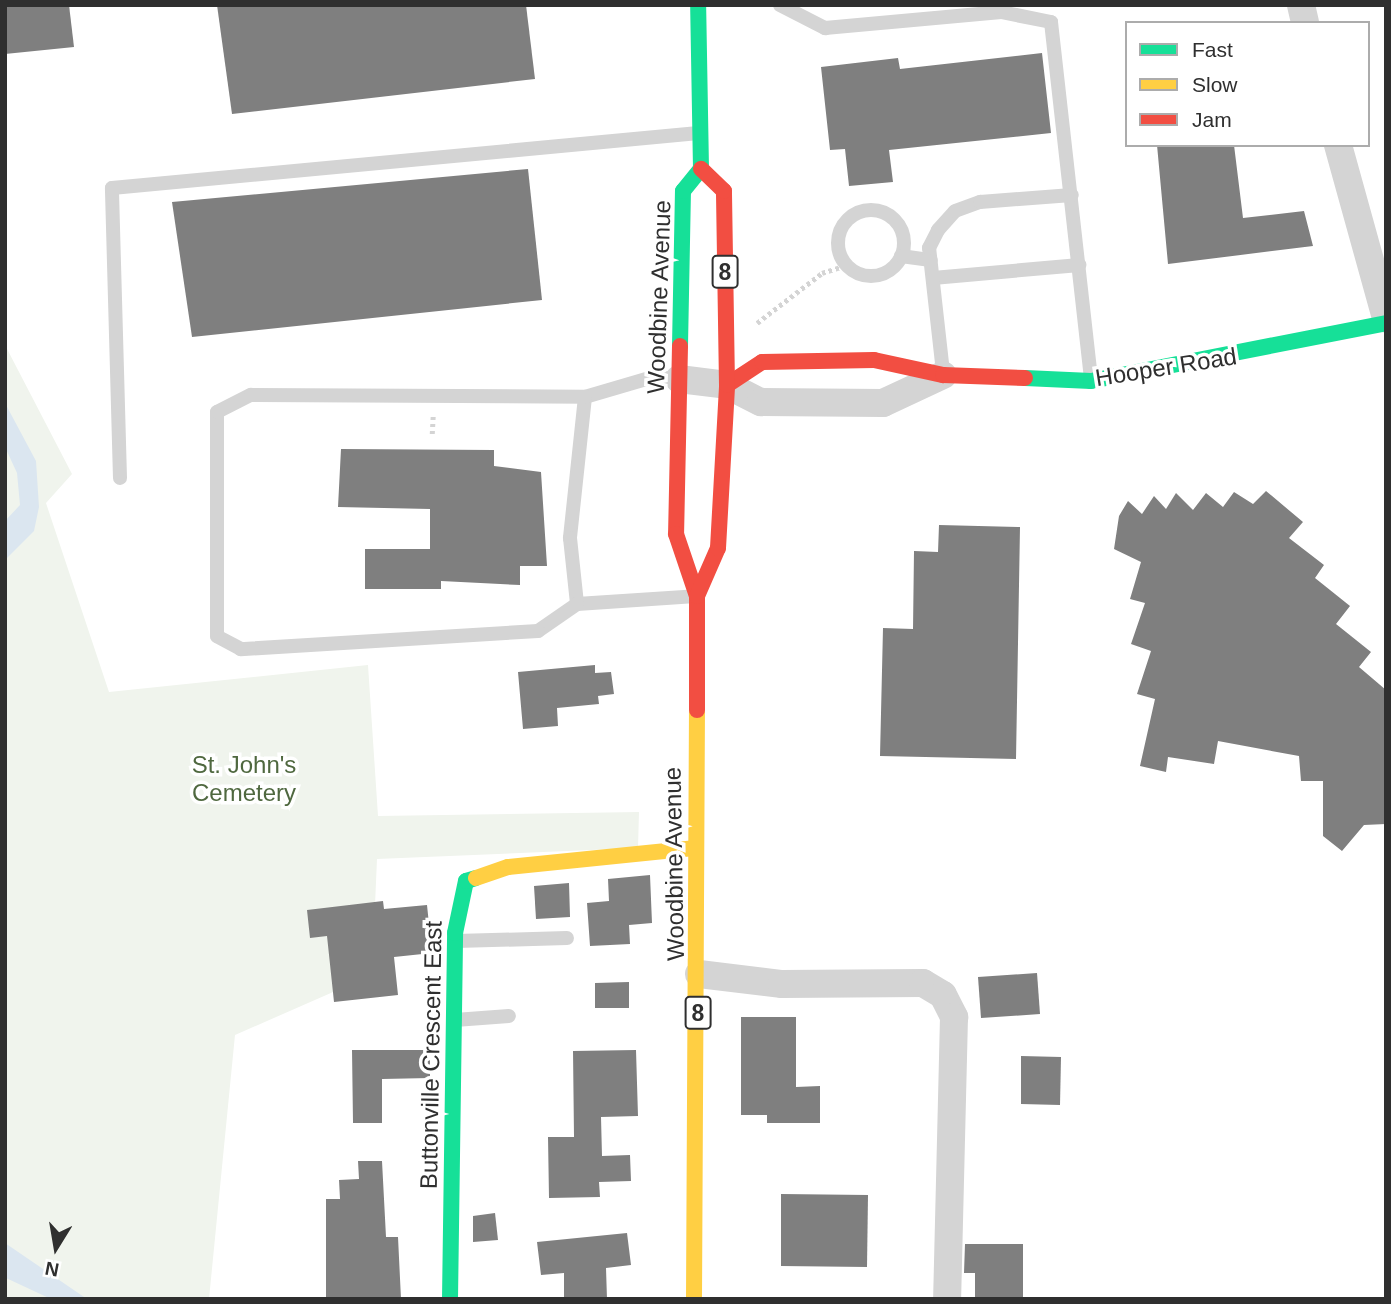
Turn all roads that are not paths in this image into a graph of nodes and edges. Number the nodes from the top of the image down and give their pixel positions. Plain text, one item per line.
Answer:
1 (698, 5) edge
2 (780, 5) edge
3 (699, 132) junction
4 (1339, 147) edge
5 (701, 169) junction
6 (1072, 195) junction
7 (901, 256) junction
8 (931, 260) junction
9 (1079, 265) junction
10 (933, 278) junction
11 (1386, 321) edge
12 (943, 375) junction
13 (679, 379) junction
14 (1091, 381) junction
15 (727, 385) junction
16 (585, 397) junction
17 (120, 478) dead end
18 (697, 596) junction
19 (578, 604) junction
20 (696, 848) junction
21 (567, 938) dead end
22 (455, 942) junction
23 (699, 974) junction
24 (509, 1016) dead end
25 (454, 1020) junction
26 (450, 1299) edge
27 (694, 1299) edge
28 (947, 1299) edge

1 - 3 main road
2 - 6 lane
3 - 5 main road
3 - 17 lane
4 - 11 street
5 - 13 main road, Woodbine Avenue / 8
5 - 15 main road, Woodbine Avenue / 8
6 - 8 lane
6 - 9 lane
7 - 7 lane
7 - 8 lane
8 - 10 lane
9 - 10 lane
9 - 14 lane
10 - 12 lane
11 - 14 main road, Hooper Road
12 - 14 main road, Hooper Road
12 - 15 main road, Hooper Road
12 - 15 street, Hooper Road
13 - 15 street, Hooper Road
13 - 16 lane
13 - 18 main road, Woodbine Avenue / 8
15 - 18 main road, Woodbine Avenue / 8
16 - 19 lane
16 - 19 lane
18 - 19 lane
18 - 20 main road, Woodbine Avenue / 8
20 - 22 main road, Buttonville Crescent East
20 - 23 main road, Woodbine Avenue / 8
21 - 22 lane
22 - 25 main road, Buttonville Crescent East
23 - 27 main road, Woodbine Avenue / 8
23 - 28 street
24 - 25 lane
25 - 26 main road, Buttonville Crescent East

